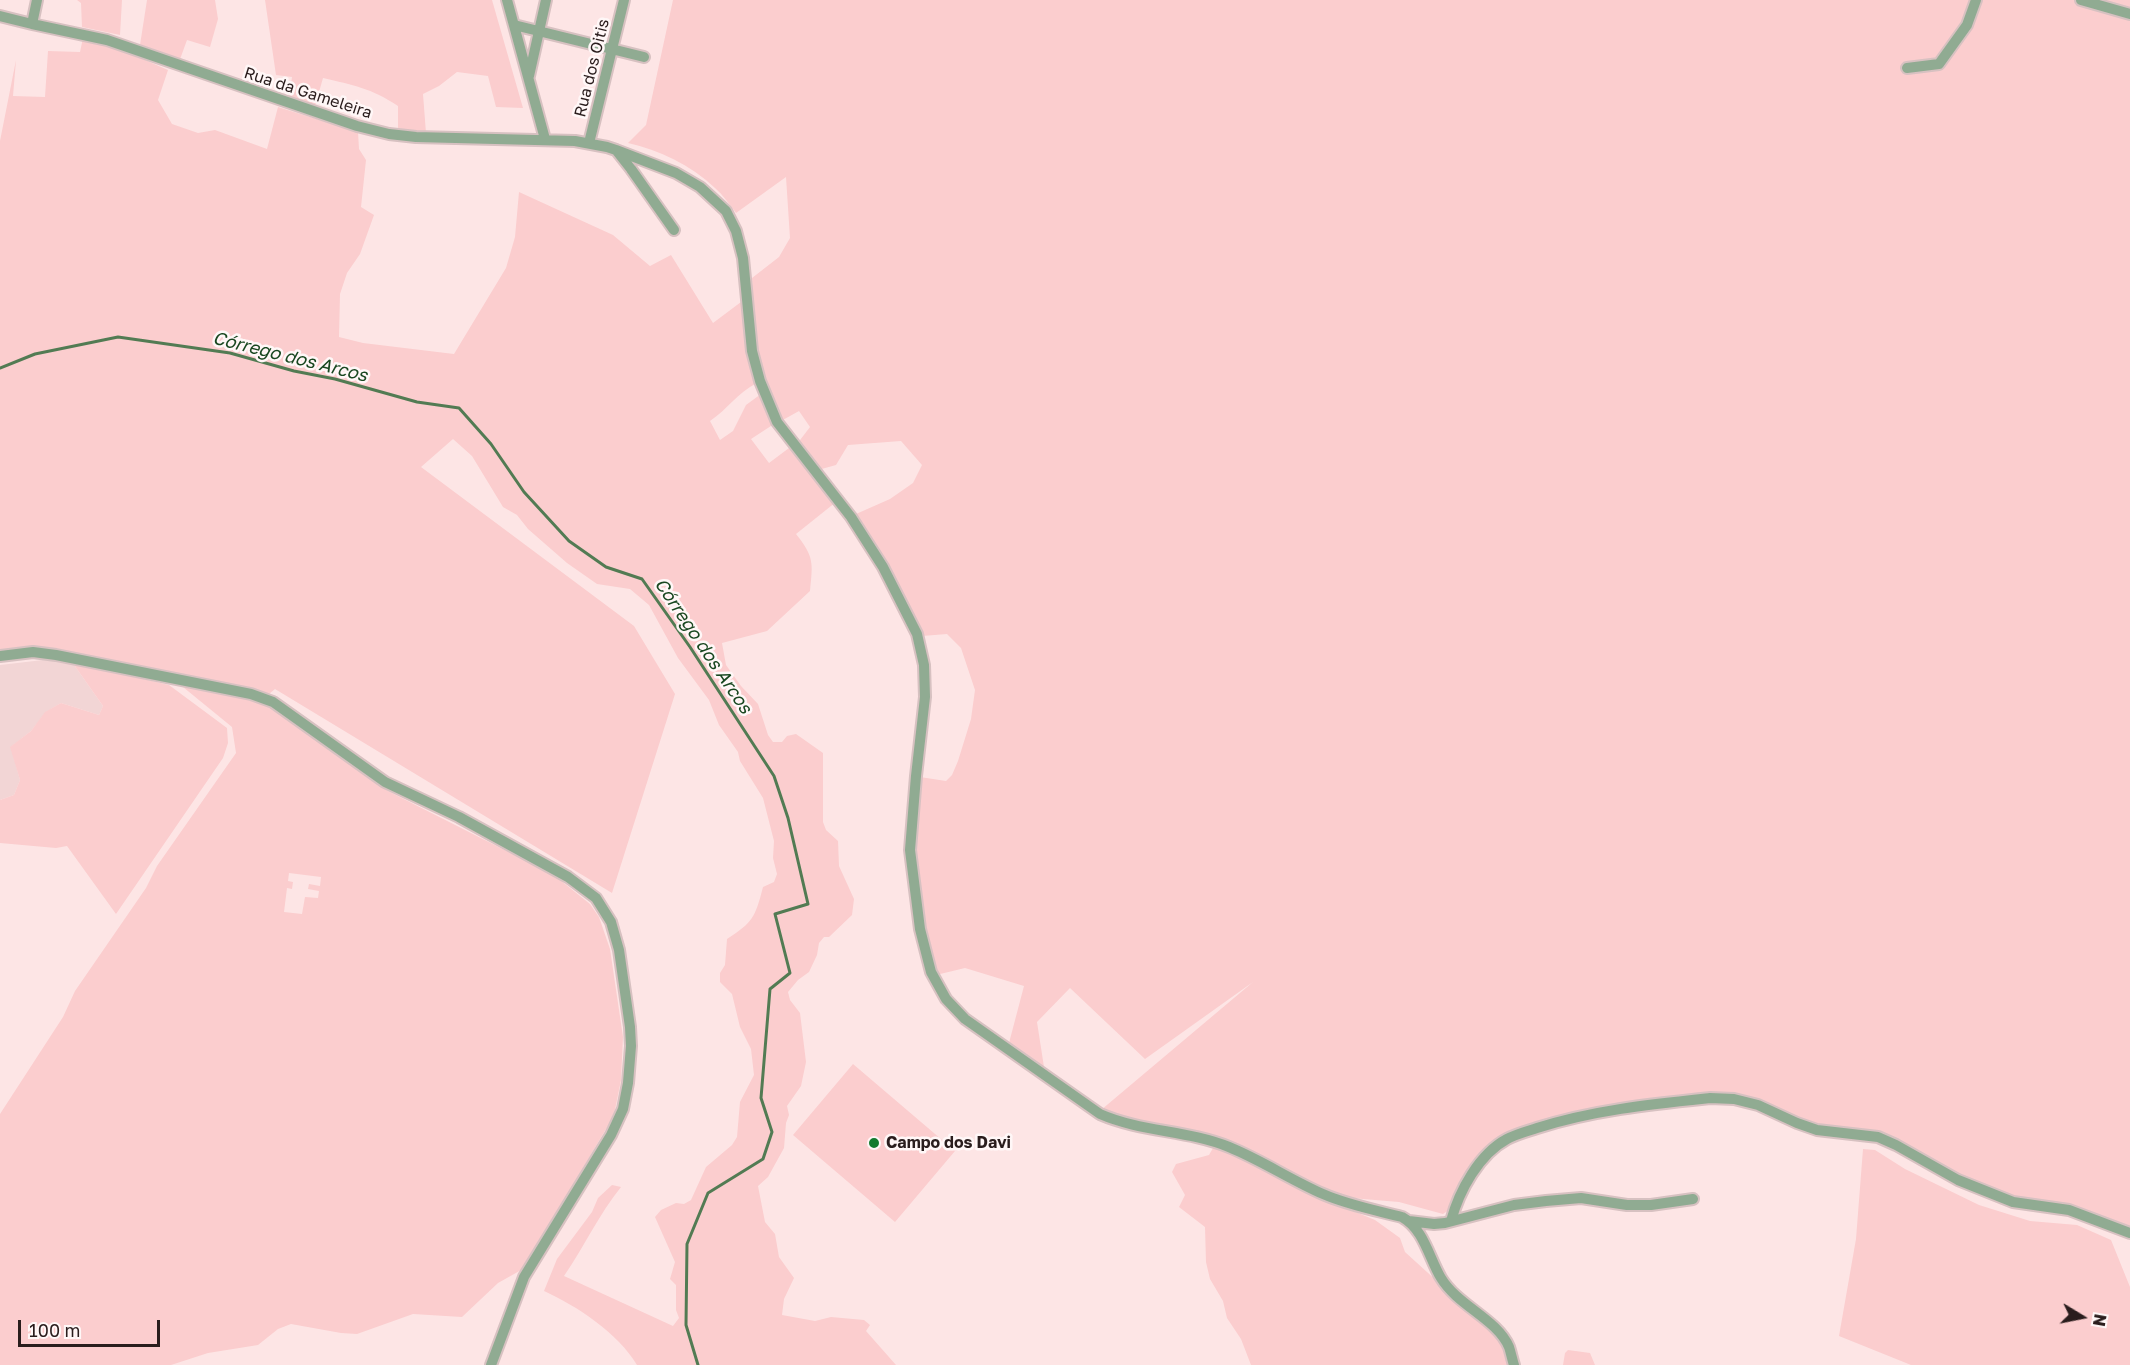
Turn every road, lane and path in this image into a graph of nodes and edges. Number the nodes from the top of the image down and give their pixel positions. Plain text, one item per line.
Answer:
1 (37, 0) edge
2 (507, 0) edge
3 (546, 0) edge
4 (624, 0) edge
5 (1976, 0) edge
6 (2081, 0) edge
7 (2130, 14) edge
8 (0, 15) edge
9 (32, 24) junction
10 (514, 25) junction
11 (538, 31) junction
12 (613, 49) junction
13 (644, 57) dead end
14 (1907, 68) dead end
15 (528, 78) junction
16 (544, 140) junction
17 (589, 143) junction
18 (616, 150) junction
19 (674, 230) dead end
20 (0, 656) edge
21 (1693, 1199) dead end
22 (1409, 1221) junction
23 (1451, 1221) junction
24 (2130, 1233) edge
25 (491, 1365) edge
26 (1514, 1365) edge

1 - 9 street
2 - 10 street
3 - 11 street
4 - 12 street, Rua dos Oitis
5 - 14 street
6 - 7 street
8 - 9 street, Rua da Gameleira
9 - 16 street, Rua da Gameleira
10 - 11 street
10 - 15 street
11 - 12 street
11 - 15 street
12 - 13 street
12 - 17 street, Rua dos Oitis
15 - 16 street
16 - 17 street, Rua da Gameleira
17 - 18 street, Rua da Gameleira
18 - 19 street
18 - 22 street, Rua da Gameleira
20 - 25 street
21 - 23 street, Rua da Gameleira
22 - 23 street, Rua da Gameleira
22 - 26 street
23 - 24 street

